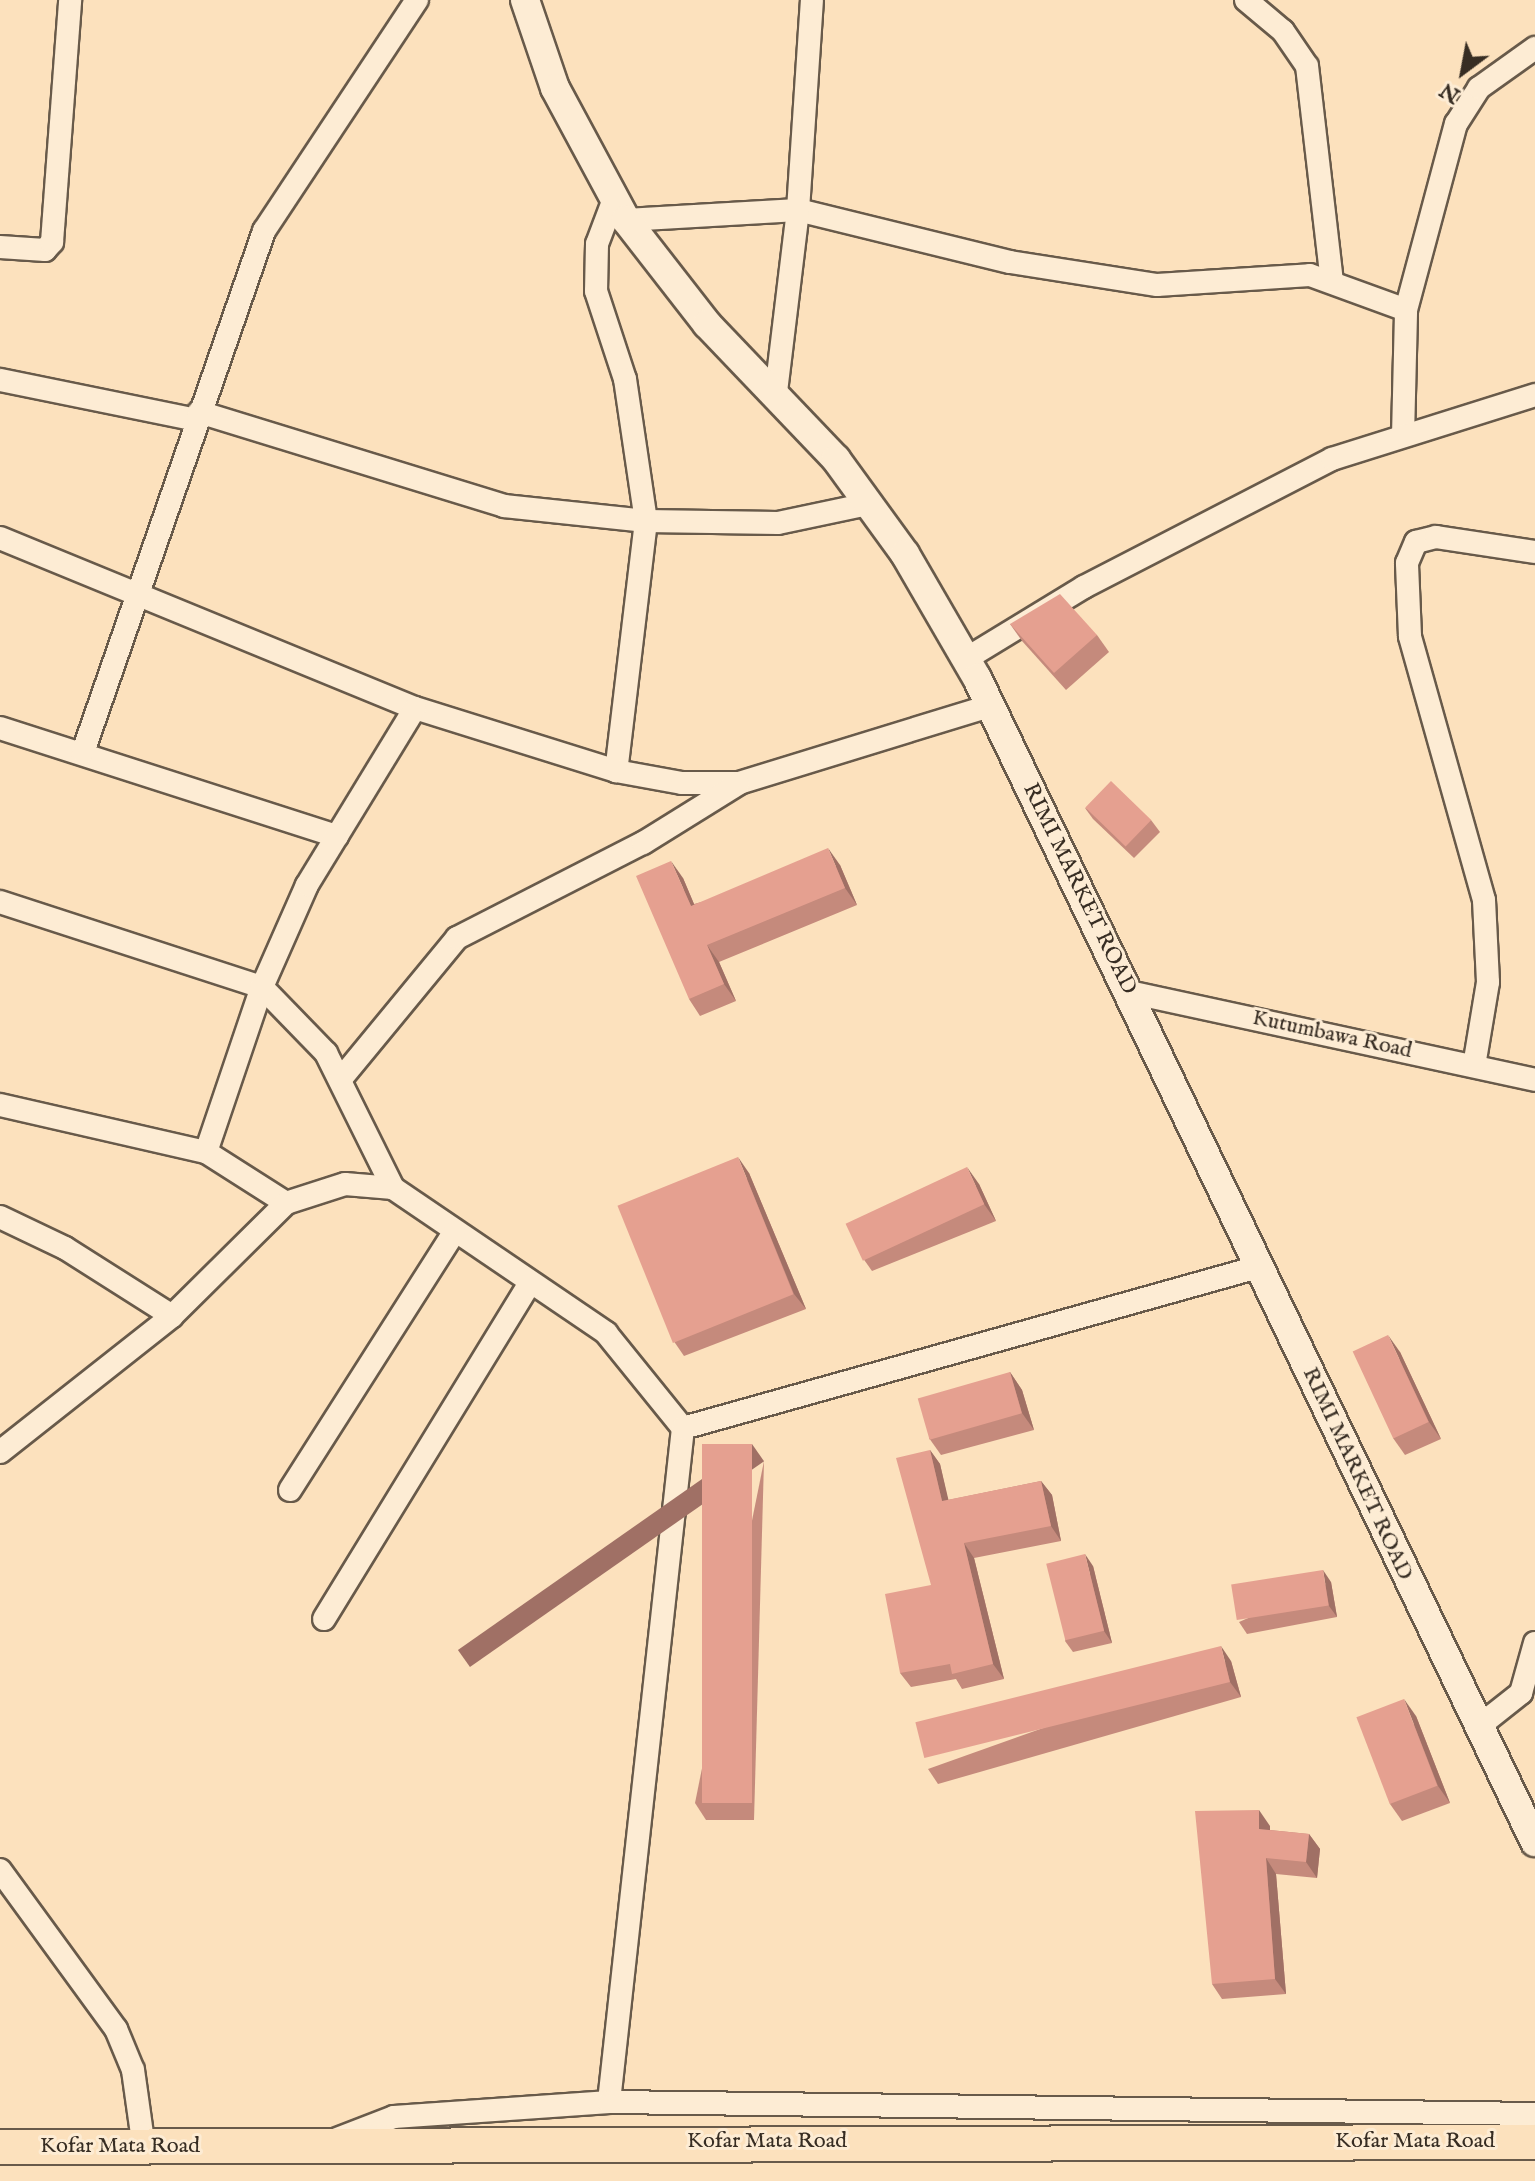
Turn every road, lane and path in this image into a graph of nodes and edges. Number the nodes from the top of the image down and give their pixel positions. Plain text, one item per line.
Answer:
1 (70, 0) edge
2 (417, 0) edge
3 (525, 0) edge
4 (812, 0) edge
5 (1246, 0) edge
6 (1535, 48) edge
7 (620, 210) junction
8 (798, 210) junction
9 (0, 247) edge
10 (1332, 282) junction
11 (1406, 310) junction
12 (0, 380) edge
13 (776, 392) junction
14 (1535, 395) edge
15 (198, 416) junction
16 (1403, 436) junction
17 (868, 504) junction
18 (646, 521) junction
19 (0, 538) edge
20 (1535, 552) edge
21 (135, 596) junction
22 (966, 659) junction
23 (990, 706) junction
24 (415, 708) junction
25 (0, 728) edge
26 (83, 752) junction
27 (616, 771) junction
28 (739, 783) junction
29 (337, 836) junction
30 (0, 902) edge
31 (262, 987) junction
32 (1129, 992) junction
33 (1474, 1066) junction
34 (340, 1080) junction
35 (1535, 1080) edge
36 (0, 1105) edge
37 (206, 1152) junction
38 (393, 1188) junction
39 (286, 1203) junction
40 (0, 1217) edge
41 (454, 1233) junction
42 (1258, 1267) junction
43 (529, 1285) junction
44 (172, 1316) junction
45 (683, 1428) junction
46 (0, 1452) edge
47 (290, 1490) dead end
48 (324, 1619) dead end
49 (1535, 1643) edge
50 (1478, 1727) junction
51 (1535, 1842) edge
52 (0, 1870) edge
53 (609, 2102) junction
54 (1535, 2114) edge
55 (1535, 2142) edge
56 (0, 2147) edge
57 (318, 2147) junction
58 (144, 2148) junction

1 - 9 street
2 - 15 street
3 - 7 street, RIMI MARKET ROAD
4 - 8 street
5 - 10 street
6 - 11 street
7 - 8 street
7 - 13 street, RIMI MARKET ROAD
7 - 18 street
8 - 10 street
8 - 13 street
10 - 11 street
11 - 16 street
12 - 15 street
13 - 17 street, RIMI MARKET ROAD
14 - 16 street
15 - 18 street
15 - 21 street
16 - 22 street
17 - 18 street
17 - 22 street, RIMI MARKET ROAD
18 - 27 street
19 - 21 street
20 - 33 street
21 - 24 street
21 - 26 street
22 - 23 street, RIMI MARKET ROAD
23 - 28 street
23 - 32 street, RIMI MARKET ROAD
24 - 27 street
24 - 29 street
25 - 26 street
26 - 29 street
27 - 28 street
28 - 34 street
29 - 31 street
30 - 31 street
31 - 34 street
31 - 37 street
32 - 33 street, Kutumbawa Road
32 - 42 street, RIMI MARKET ROAD
33 - 35 street, Kutumbawa Road
34 - 38 street
36 - 37 street
37 - 39 street
38 - 39 street
38 - 41 street
39 - 44 street
40 - 44 street
41 - 43 street
41 - 47 street
42 - 45 street
42 - 50 street, RIMI MARKET ROAD
43 - 45 street
43 - 48 street
44 - 46 street
45 - 53 street
49 - 50 street
50 - 51 street, RIMI MARKET ROAD
52 - 58 street
53 - 54 street
53 - 57 street
55 - 57 main road, Kofar Mata Road
56 - 58 main road, Kofar Mata Road
57 - 58 main road, Kofar Mata Road

